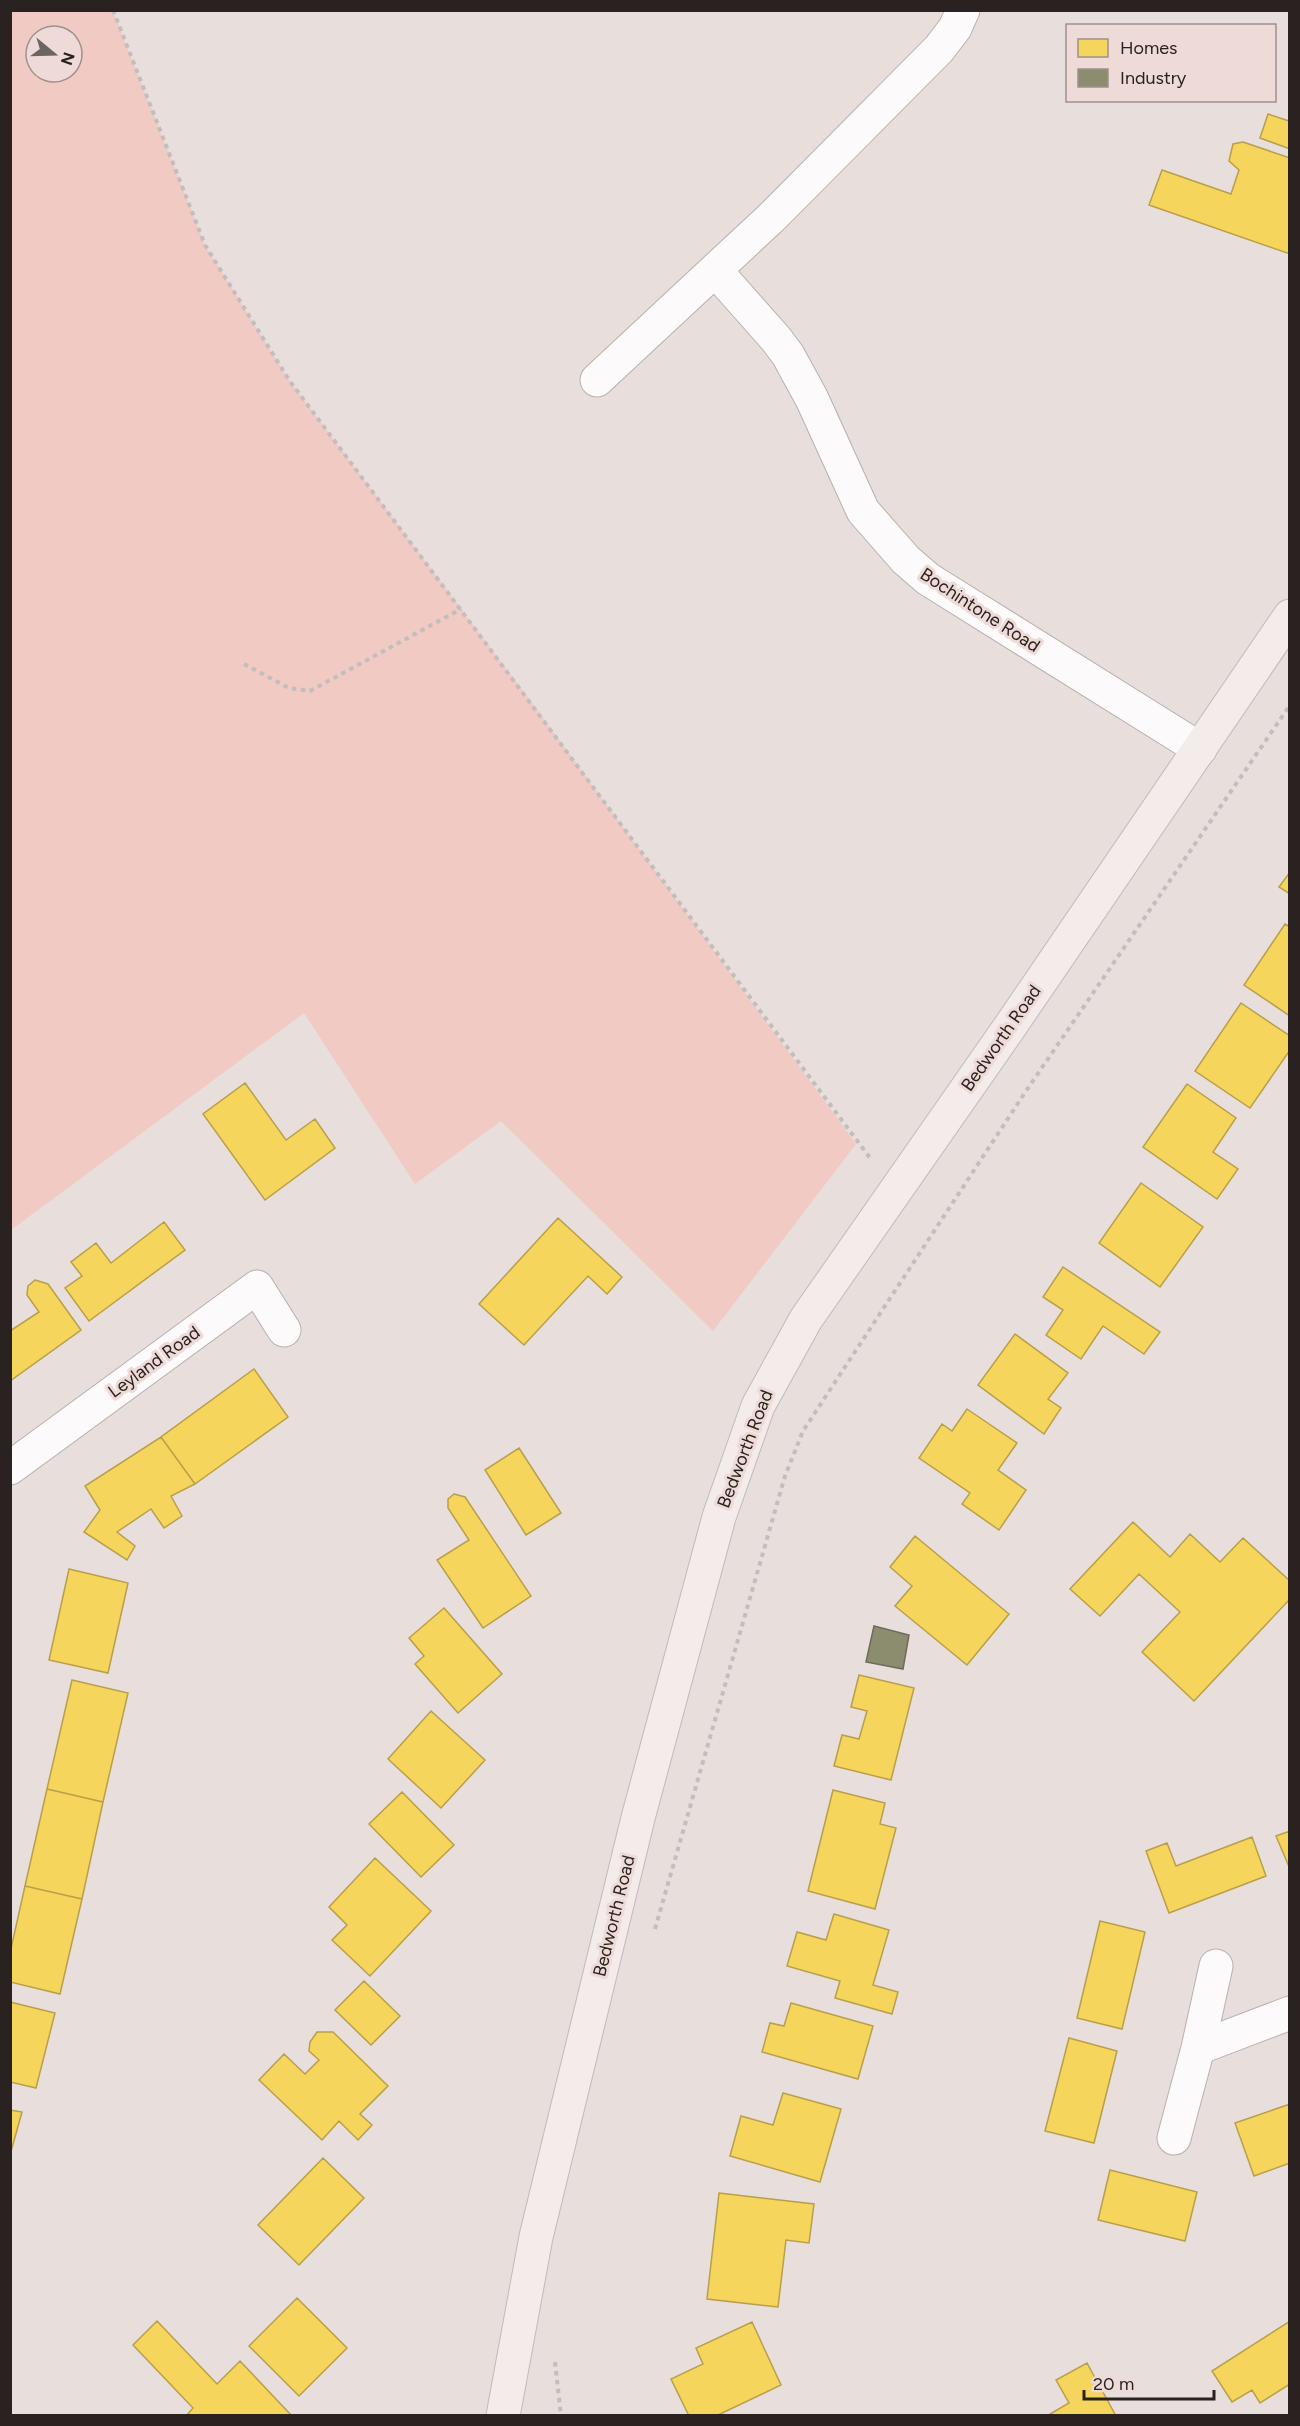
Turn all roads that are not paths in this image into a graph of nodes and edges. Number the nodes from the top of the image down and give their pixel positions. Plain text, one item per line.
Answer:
1 (963, 10) edge
2 (715, 270) junction
3 (597, 380) dead end
4 (1290, 616) edge
5 (1200, 748) junction
6 (284, 1330) dead end
7 (10, 1468) edge
8 (1216, 1966) dead end
9 (1290, 2013) edge
10 (1198, 2048) junction
11 (1174, 2138) dead end
12 (503, 2415) edge

1 - 2 street
2 - 3 street
2 - 5 street, Bochintone Road
4 - 5 main road, Bedworth Road
5 - 12 main road, Bedworth Road
6 - 7 street, Leyland Road
8 - 10 street
9 - 10 street
10 - 11 street

